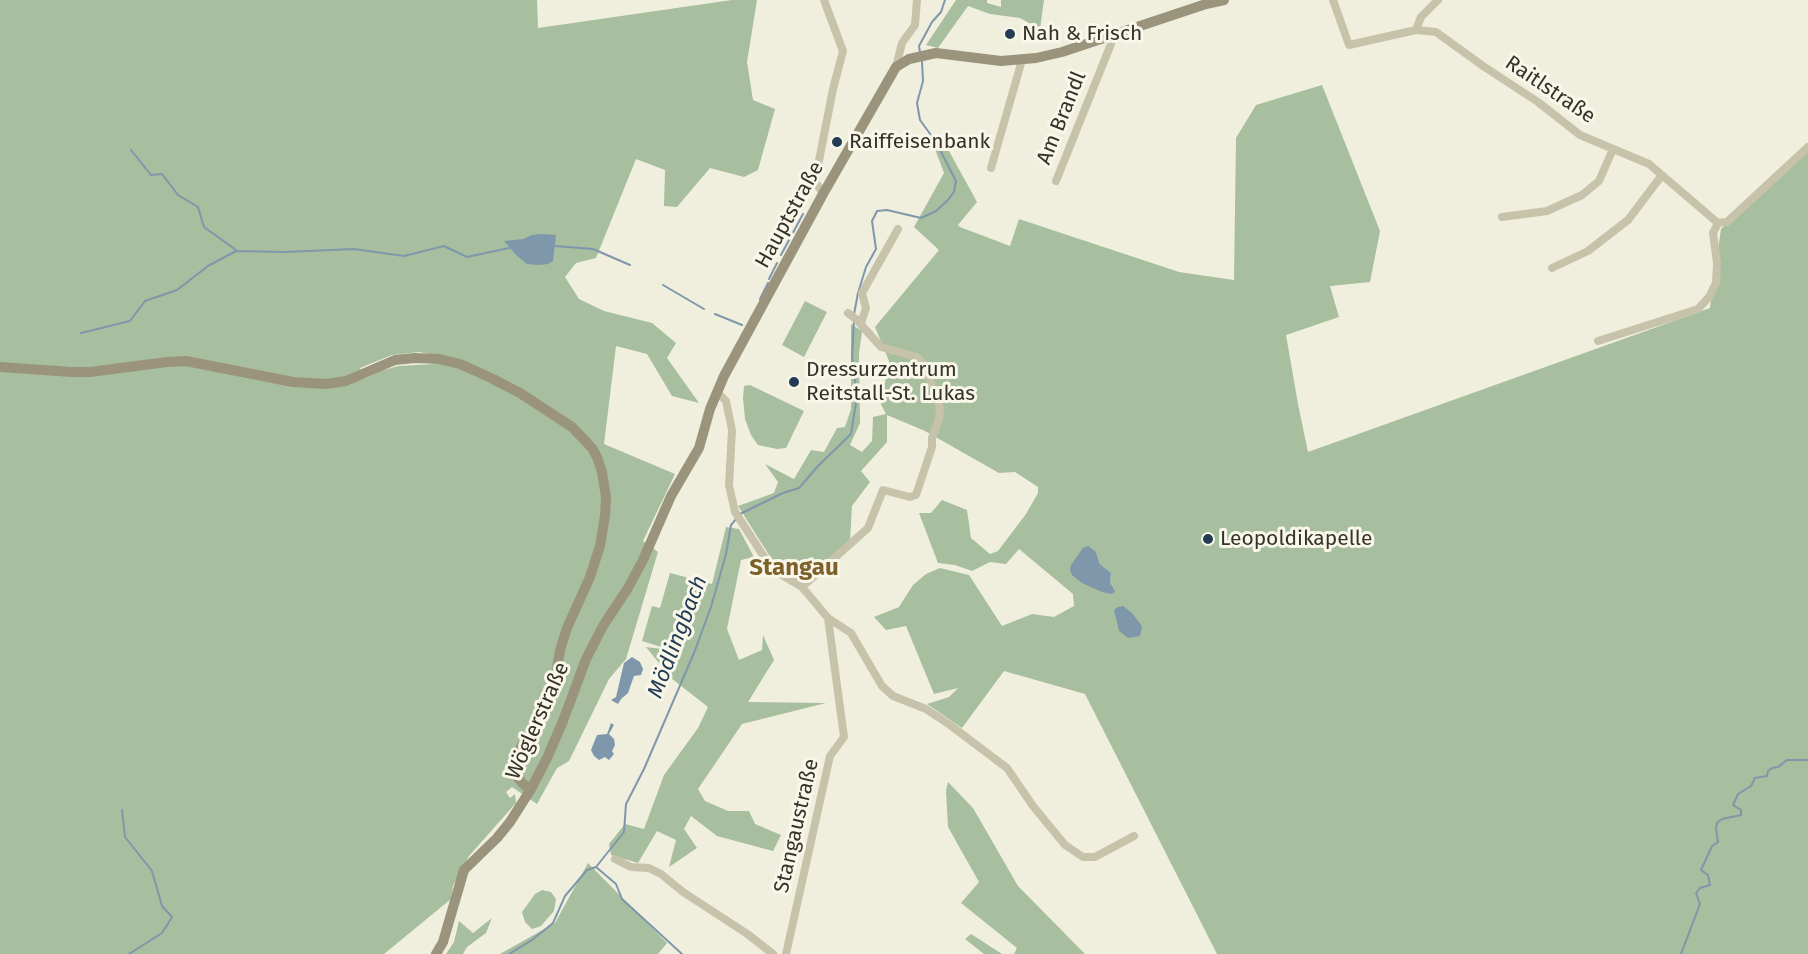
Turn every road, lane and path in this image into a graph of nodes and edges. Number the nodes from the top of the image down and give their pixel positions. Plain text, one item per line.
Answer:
1 (824, 0) edge
2 (917, 0) edge
3 (1224, 0) edge
4 (1333, 0) edge
5 (1438, 0) edge
6 (1416, 30) junction
7 (1115, 34) junction
8 (1022, 60) junction
9 (896, 67) junction
10 (1808, 147) edge
11 (1612, 149) junction
12 (991, 168) dead end
13 (1662, 175) junction
14 (1056, 181) dead end
15 (823, 194) junction
16 (1502, 217) dead end
17 (1718, 223) junction
18 (898, 229) dead end
19 (1552, 268) dead end
20 (848, 313) dead end
21 (859, 321) junction
22 (1598, 341) dead end
23 (0, 367) edge
24 (717, 392) junction
25 (670, 496) joint
26 (802, 587) junction
27 (828, 618) junction
28 (531, 789) junction
29 (1134, 836) dead end
30 (615, 859) dead end
31 (436, 954) edge
32 (773, 954) edge
33 (786, 954) edge

1 - 15 street
2 - 9 street
3 - 7 main road, Hauptstraße
4 - 6 street, Raitlstraße
5 - 6 street
6 - 11 street, Raitlstraße
7 - 8 main road, Hauptstraße
7 - 14 street, Am Brandl
8 - 9 main road, Hauptstraße
8 - 12 street
9 - 15 main road, Hauptstraße
10 - 17 street
11 - 13 street, Raitlstraße
11 - 16 street
13 - 17 street, Raitlstraße
13 - 19 street
15 - 24 main road, Hauptstraße
17 - 22 street
18 - 21 street
20 - 21 street
21 - 26 street
23 - 28 main road
24 - 25 main road, Hauptstraße
24 - 26 street
25 - 28 main road, Wöglerstraße
26 - 27 street
27 - 29 street
27 - 33 street, Stangaustraße
28 - 31 main road, Wöglerstraße
30 - 32 street

